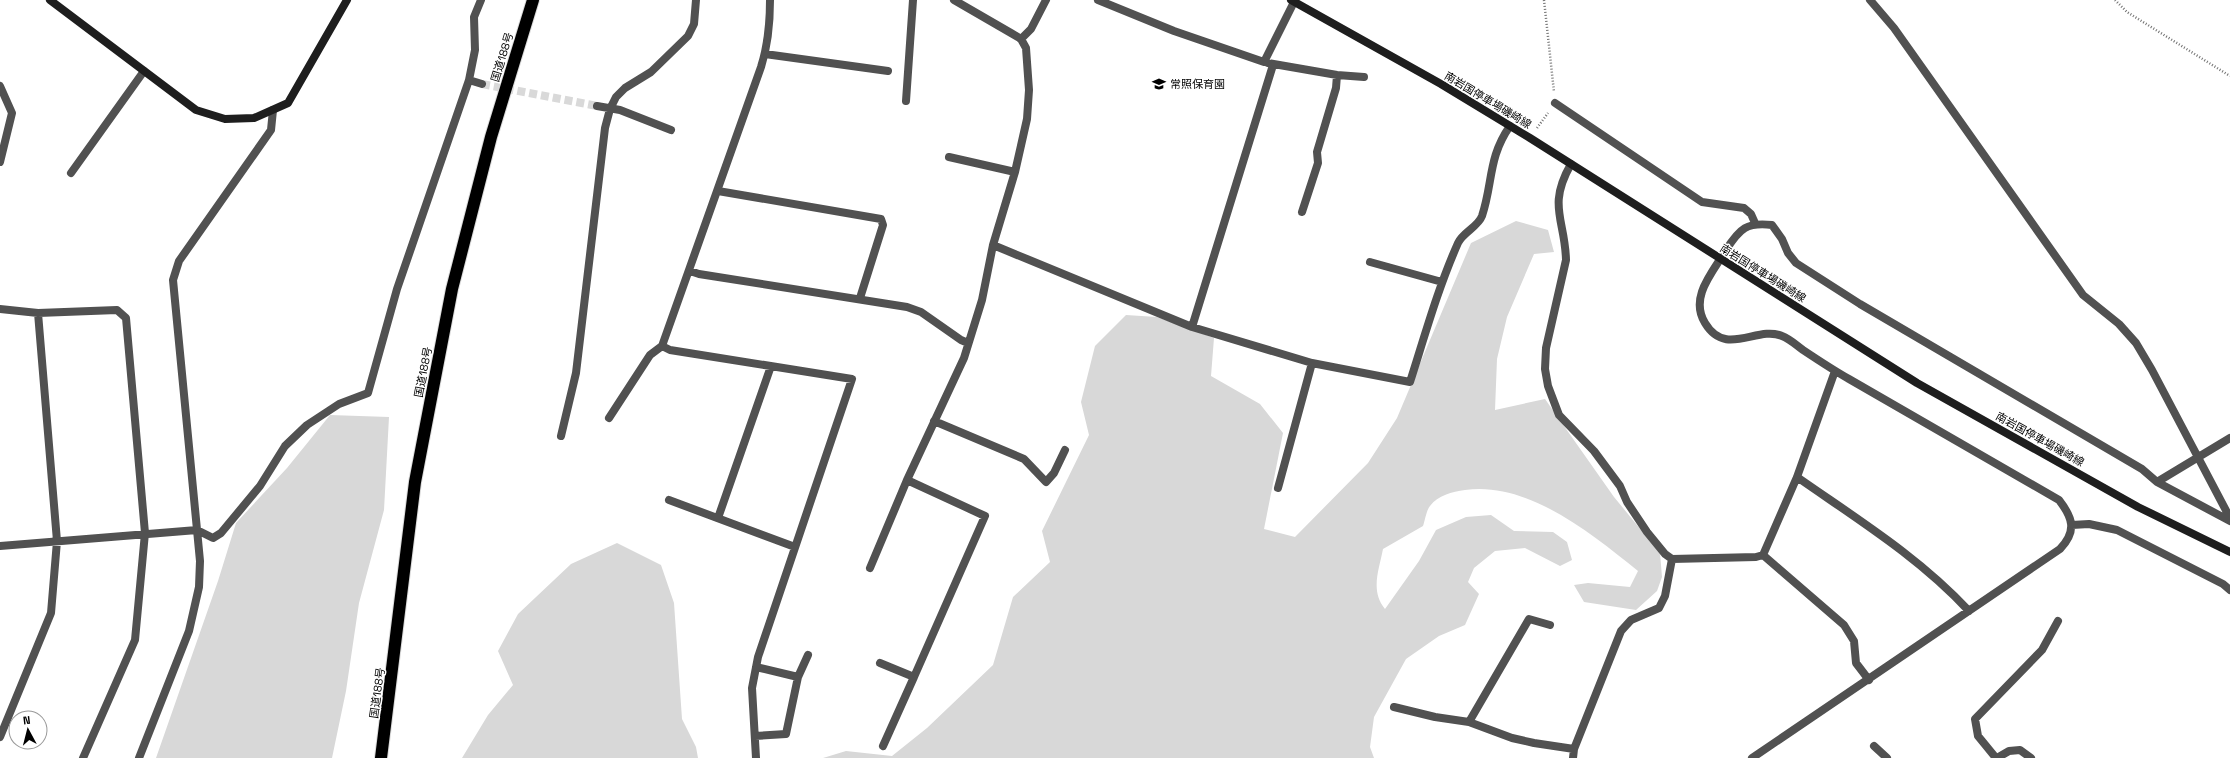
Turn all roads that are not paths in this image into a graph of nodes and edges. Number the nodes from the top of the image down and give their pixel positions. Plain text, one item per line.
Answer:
1 (50, 0) edge
2 (347, 0) edge
3 (481, 0) edge
4 (533, 0) edge
5 (696, 0) edge
6 (770, 0) edge
7 (913, 0) edge
8 (954, 0) edge
9 (1046, 0) edge
10 (1098, 0) edge
11 (1870, 0) edge
12 (1293, 1) edge
13 (1021, 40) junction
14 (765, 54) junction
15 (1264, 62) junction
16 (1273, 65) junction
17 (144, 71) junction
18 (888, 71) dead end
19 (1337, 75) junction
20 (1364, 77) dead end
21 (469, 80) junction
22 (482, 84) tunnel mouth
23 (1, 91) edge
24 (906, 101) dead end
25 (1555, 103) road end
26 (597, 106) tunnel mouth
27 (610, 109) junction
28 (273, 110) junction
29 (1510, 126) junction
30 (671, 130) dead end
31 (949, 157) dead end
32 (0, 162) edge
33 (1571, 164) junction
34 (1014, 172) junction
35 (71, 173) dead end
36 (718, 191) junction
37 (1302, 212) dead end
38 (1755, 223) junction
39 (993, 245) junction
40 (1720, 260) junction
41 (1370, 262) dead end
42 (690, 271) junction
43 (1442, 282) junction
44 (860, 298) junction
45 (0, 309) edge
46 (38, 313) junction
47 (1192, 327) junction
48 (968, 343) junction
49 (662, 346) junction
50 (1312, 363) junction
51 (771, 366) junction
52 (1835, 371) junction
53 (609, 418) dead end
54 (934, 421) junction
55 (561, 436) dead end
56 (2230, 438) edge
57 (1065, 450) dead end
58 (2200, 458) junction
59 (1797, 476) junction
60 (907, 480) junction
61 (2157, 482) junction
62 (1278, 488) dead end
63 (669, 500) dead end
64 (718, 518) junction
65 (2230, 518) edge
66 (2230, 521) edge
67 (2072, 525) junction
68 (197, 530) junction
69 (145, 533) junction
70 (57, 541) junction
71 (0, 546) edge
72 (795, 547) junction
73 (2230, 552) edge
74 (1763, 555) junction
75 (1672, 559) junction
76 (870, 568) dead end
77 (2230, 590) edge
78 (1969, 611) junction
79 (2058, 621) dead end
80 (1550, 625) dead end
81 (808, 655) dead end
82 (880, 663) dead end
83 (756, 667) junction
84 (798, 677) junction
85 (914, 677) junction
86 (1869, 680) junction
87 (1394, 707) dead end
88 (1469, 722) junction
89 (755, 736) junction
90 (0, 737) edge
91 (883, 746) dead end
92 (1874, 746) dead end
93 (1574, 749) junction
94 (83, 758) edge
95 (139, 758) edge
96 (381, 758) edge
97 (756, 758) edge
98 (1573, 758) edge
99 (1752, 758) edge
100 (1887, 758) edge
101 (1996, 758) edge
102 (2032, 758) edge

1 - 17 main road
2 - 28 main road
3 - 21 street
4 - 96 highway, 国道188号
5 - 27 street
6 - 14 street
7 - 24 street
8 - 13 street
9 - 13 street
10 - 15 street
11 - 58 street
12 - 15 street
12 - 29 main road, 南岩国停車場磯崎線
13 - 34 street
14 - 18 street
14 - 36 street
15 - 16 street
16 - 19 street
16 - 47 street
17 - 28 main road
17 - 35 street
19 - 20 street
19 - 37 street
21 - 22 street
21 - 68 street
23 - 32 street
25 - 38 street
26 - 27 street
27 - 30 street
27 - 55 street
28 - 68 street
29 - 33 main road, 南岩国停車場磯崎線
29 - 43 street
31 - 34 street
33 - 40 main road, 南岩国停車場磯崎線
33 - 75 street
34 - 39 street
36 - 42 street
36 - 44 street
38 - 40 street
38 - 61 street
39 - 47 street
39 - 48 street
40 - 52 street
40 - 73 main road, 南岩国停車場磯崎線
41 - 43 street
42 - 44 street
42 - 49 street
43 - 50 street
44 - 48 street
45 - 46 street
46 - 69 street
46 - 70 street
47 - 50 street
48 - 54 street
49 - 51 street
49 - 53 street
50 - 62 street
51 - 64 street
51 - 72 street
52 - 59 street
52 - 67 street
54 - 57 street
54 - 60 street
56 - 58 street
58 - 61 street
58 - 65 street
59 - 74 street
59 - 78 street
60 - 76 street
60 - 85 street
61 - 66 street
63 - 64 street
64 - 72 street
67 - 77 street
67 - 78 street
68 - 69 street
68 - 95 street
69 - 70 street
69 - 94 street
70 - 71 street
70 - 90 street
72 - 83 street
74 - 75 street
74 - 86 street
75 - 93 street
78 - 86 street
79 - 101 street
80 - 88 street
81 - 84 street
82 - 85 street
83 - 84 street
83 - 89 street
84 - 89 street
85 - 91 street
86 - 99 street
87 - 88 street
88 - 93 street
89 - 97 street
92 - 100 street
93 - 98 street
101 - 102 street

